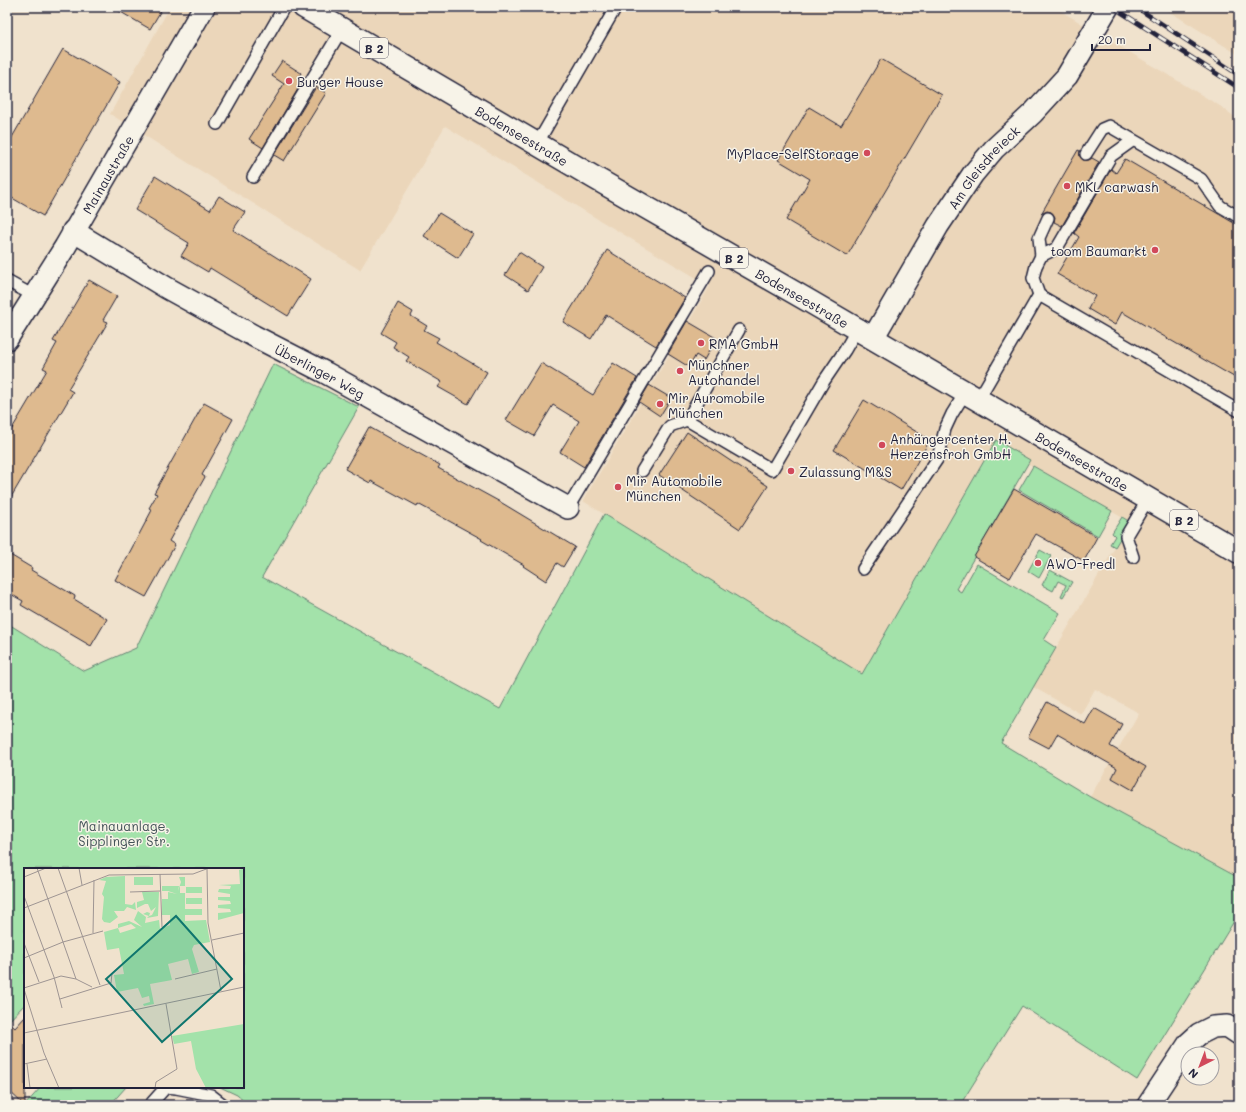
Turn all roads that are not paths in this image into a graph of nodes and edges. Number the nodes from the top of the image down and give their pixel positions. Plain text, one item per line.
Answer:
1 (204, 7) edge
2 (284, 7) edge
3 (304, 7) edge
4 (616, 7) edge
5 (1108, 7) edge
6 (342, 29) junction
7 (217, 124) dead end
8 (1132, 141) junction
9 (537, 144) junction
10 (1086, 154) dead end
11 (253, 177) dead end
12 (1239, 217) edge
13 (1048, 218) dead end
14 (73, 231) junction
15 (1041, 256) junction
16 (709, 271) dead end
17 (7, 281) edge
18 (1039, 295) junction
19 (34, 296) junction
20 (739, 330) dead end
21 (865, 334) junction
22 (7, 339) edge
23 (972, 396) junction
24 (1239, 411) edge
25 (687, 420) junction
26 (642, 471) dead end
27 (1148, 499) junction
28 (568, 508) joint
29 (1237, 547) edge
30 (1133, 557) dead end
31 (863, 569) dead end
32 (1239, 1034) edge
33 (150, 1105) edge
34 (224, 1105) edge
35 (1148, 1105) edge

1 - 14 street, Mainaustraße
2 - 7 lane
3 - 6 main road, Bodenseestraße / B 2
4 - 9 lane
5 - 21 street, Am Gleisdreieck
6 - 9 main road, Bodenseestraße / B 2
6 - 11 lane
8 - 10 lane
8 - 12 lane
8 - 15 lane
9 - 21 main road, Bodenseestraße / B 2
13 - 15 lane
14 - 19 street, Mainaustraße
14 - 28 street, Überlinger Weg
15 - 18 lane
16 - 28 lane
17 - 19 lane
18 - 23 lane
18 - 24 lane
19 - 22 street, Mainaustraße
20 - 25 lane
21 - 23 main road, Bodenseestraße / B 2
21 - 25 lane
23 - 27 main road, Bodenseestraße / B 2
23 - 31 lane
25 - 26 lane
27 - 29 main road, Bodenseestraße / B 2
27 - 30 lane
32 - 35 street
33 - 34 lane

